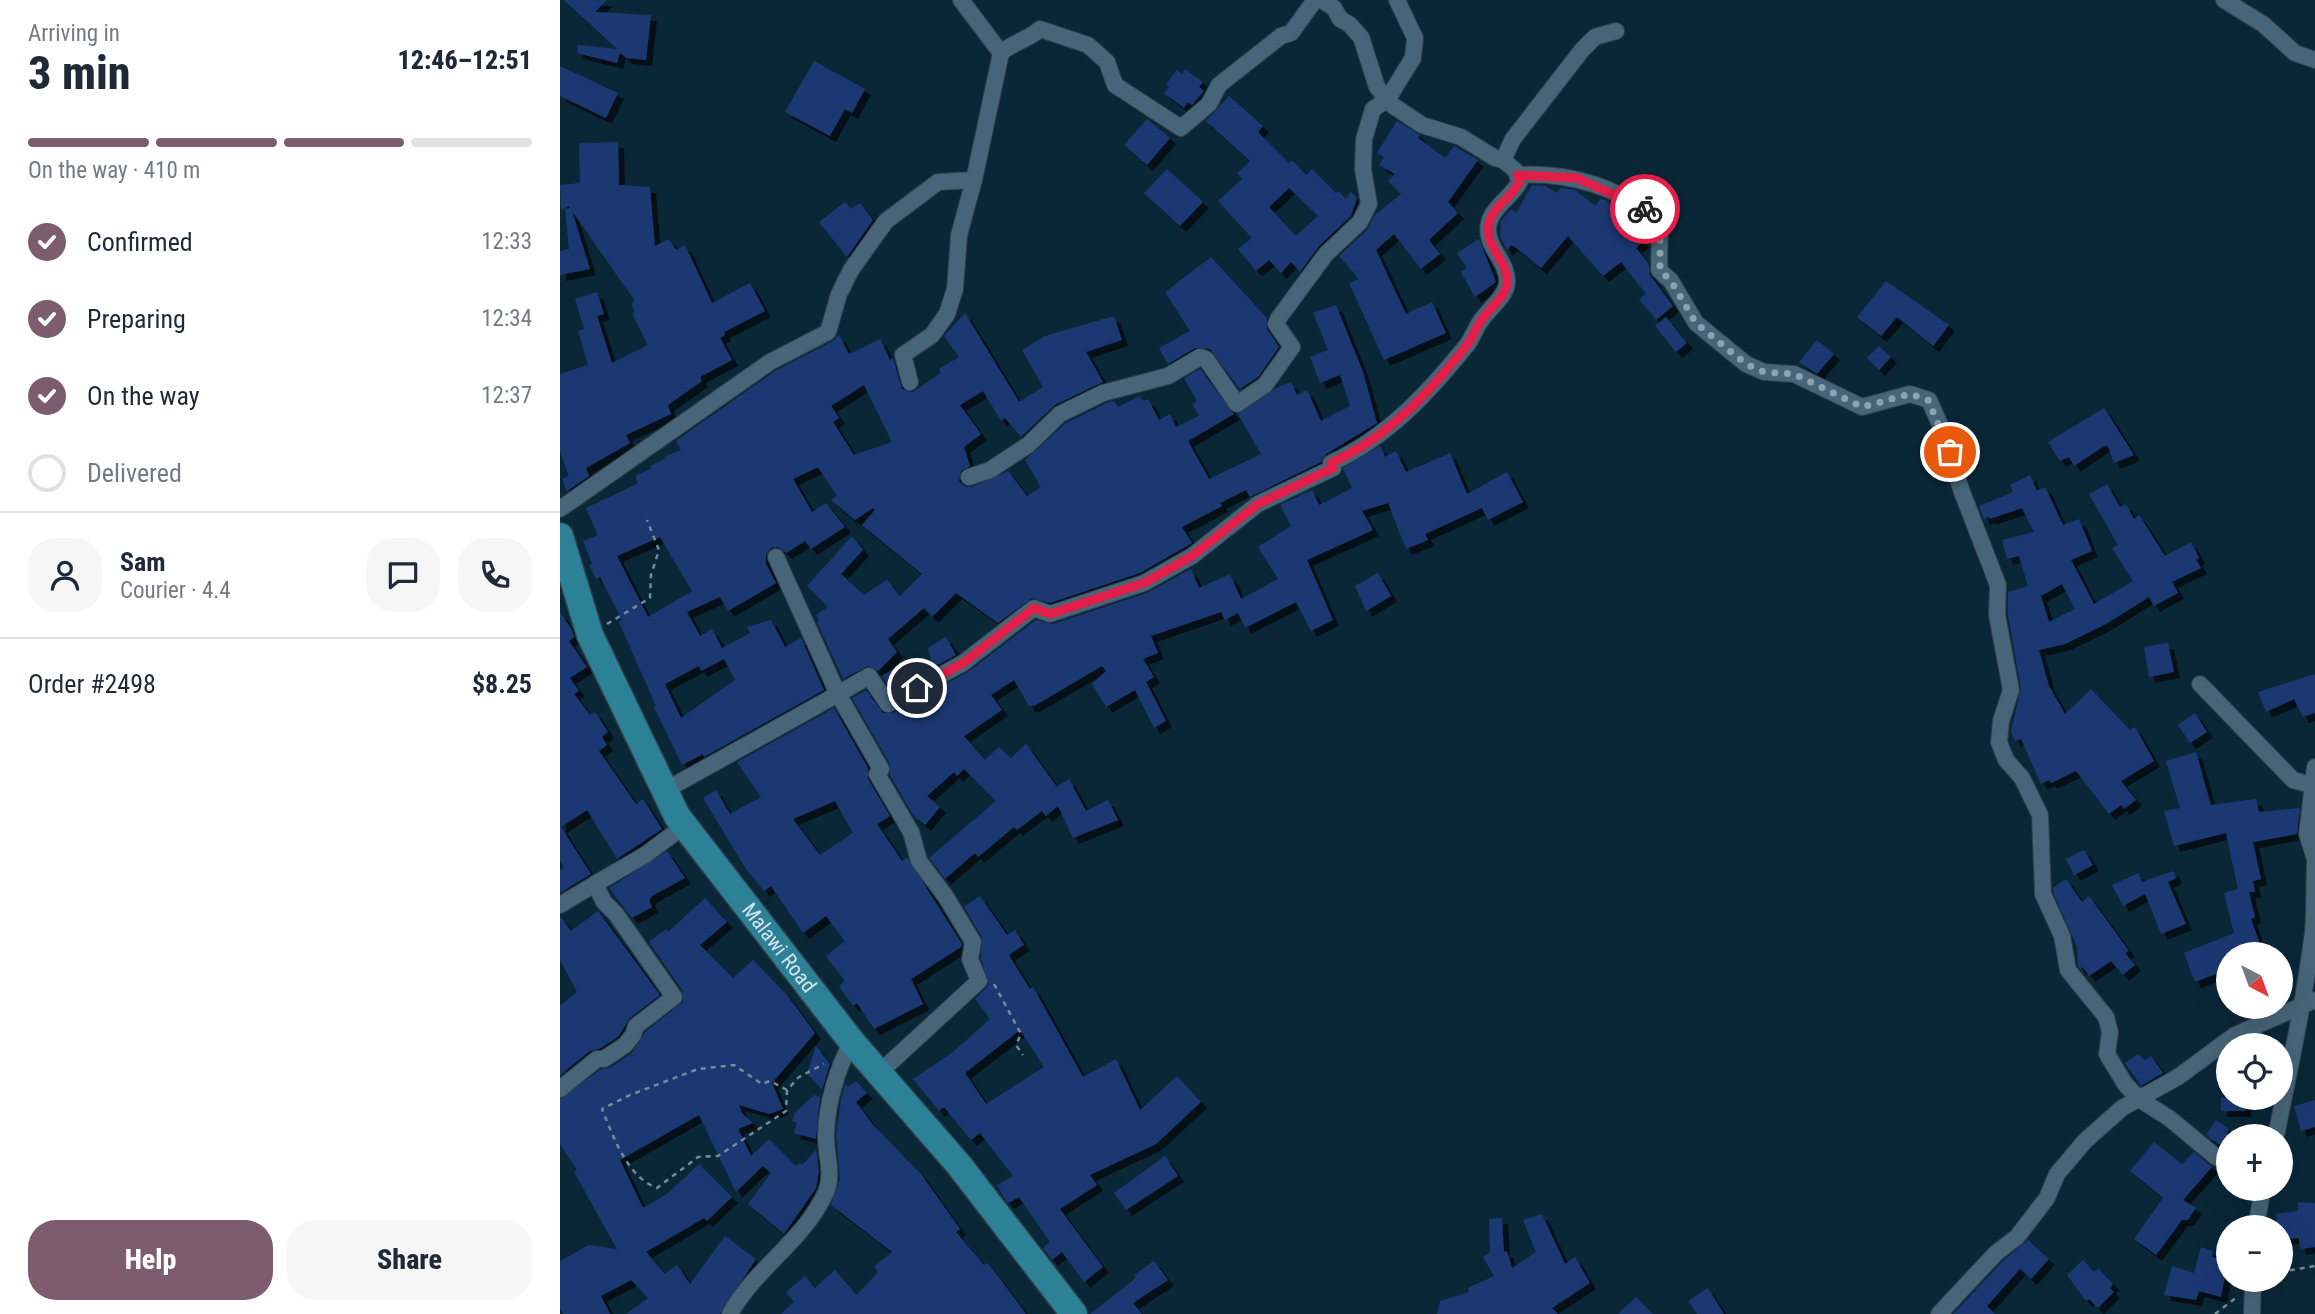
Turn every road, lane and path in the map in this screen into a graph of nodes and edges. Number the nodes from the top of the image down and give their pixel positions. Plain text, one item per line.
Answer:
1 (961, 0) edge
2 (1315, 0) edge
3 (1322, 0) edge
4 (1397, 0) edge
5 (2224, 0) edge
6 (1616, 31) dead end
7 (1001, 53) junction
8 (2315, 60) edge
9 (1387, 100) junction
10 (1503, 160) junction
11 (1517, 175) junction
12 (974, 180) junction
13 (910, 382) dead end
14 (969, 477) dead end
15 (560, 509) edge
16 (647, 520) dead end
17 (560, 536) edge
18 (776, 557) dead end
19 (590, 635) junction
20 (2200, 684) dead end
21 (838, 694) junction
22 (2315, 767) edge
23 (2311, 785) junction
24 (664, 791) junction
25 (684, 826) junction
26 (2315, 860) edge
27 (595, 884) junction
28 (560, 905) edge
29 (979, 981) junction
30 (2309, 1002) edge
31 (846, 1052) junction
32 (1023, 1055) dead end
33 (879, 1073) junction
34 (560, 1089) edge
35 (787, 1090) junction
36 (2139, 1099) junction
37 (2279, 1124) edge
38 (2216, 1157) edge
39 (2315, 1266) edge
40 (2293, 1270) edge
41 (2253, 1292) edge
42 (730, 1314) edge
43 (1074, 1314) edge
44 (1939, 1314) edge
45 (2252, 1314) edge

1 - 7 street
2 - 7 street
3 - 9 street
4 - 9 street
5 - 8 street
6 - 10 street
7 - 12 street
9 - 10 street
9 - 14 street
10 - 11 street
11 - 21 street
11 - 36 street
12 - 13 street
12 - 15 street
16 - 19 path
17 - 19 main road, Malawi Road
18 - 21 street
19 - 24 main road, Malawi Road
20 - 23 street
21 - 24 street
21 - 29 street
22 - 23 street
23 - 26 street
24 - 25 main road, Malawi Road
25 - 27 street
25 - 31 main road, Malawi Road
26 - 30 street
27 - 28 street
27 - 34 street
29 - 32 path
29 - 33 street
30 - 36 street
30 - 37 street
31 - 33 main road, Malawi Road
31 - 35 path
31 - 42 street
33 - 43 main road, Malawi Road
35 - 35 path
36 - 38 street
36 - 44 street
39 - 40 path
41 - 45 street

